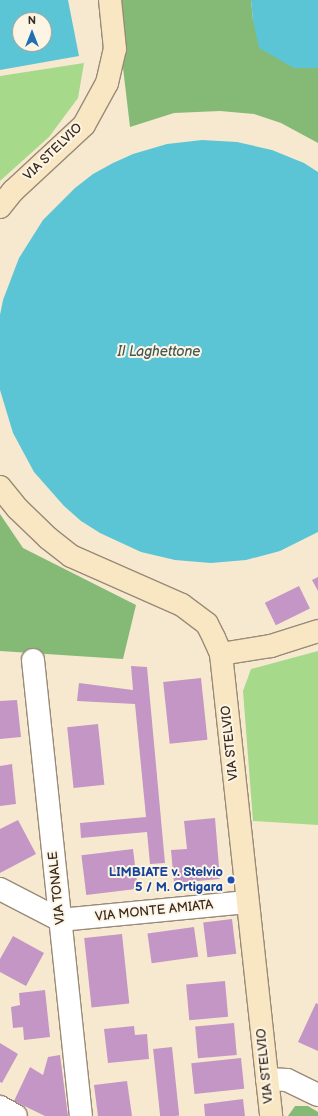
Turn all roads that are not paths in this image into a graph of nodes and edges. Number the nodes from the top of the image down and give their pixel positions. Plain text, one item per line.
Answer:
1 (110, 0) edge
2 (0, 207) edge
3 (0, 488) edge
4 (318, 632) edge
5 (221, 654) junction
6 (33, 660) dead end
7 (0, 889) edge
8 (247, 902) junction
9 (60, 920) junction
10 (267, 1079) junction
11 (318, 1095) edge
12 (0, 1108) edge
13 (16, 1116) edge
14 (80, 1116) edge
15 (271, 1116) edge

1 - 2 street, VIA STELVIO
3 - 5 street, VIA STELVIO
4 - 5 street
5 - 8 street, VIA STELVIO
6 - 9 street, VIA TONALE
7 - 9 street
8 - 9 street, VIA MONTE AMIATA
8 - 10 street, VIA STELVIO
9 - 14 street, VIA TONALE
10 - 11 street
10 - 15 street, VIA STELVIO
12 - 13 street

